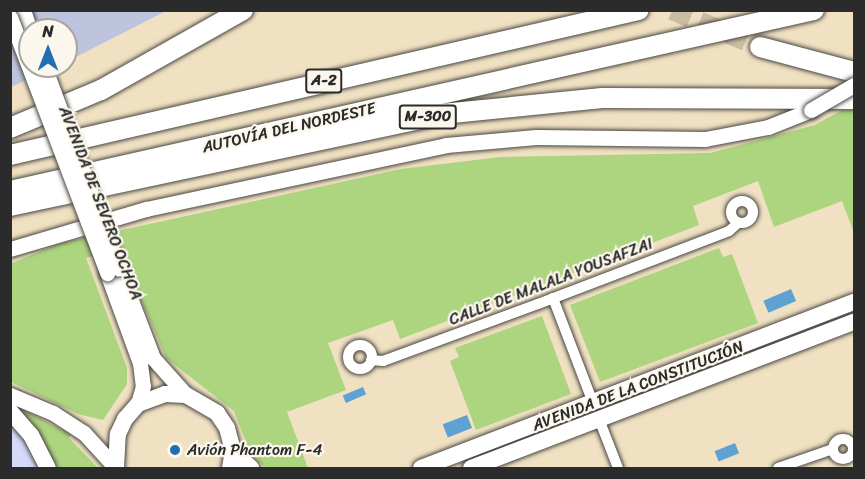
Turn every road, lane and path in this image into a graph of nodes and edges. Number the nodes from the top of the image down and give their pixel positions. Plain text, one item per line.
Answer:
1 (243, 10) edge
2 (639, 10) edge
3 (814, 10) edge
4 (10, 17) edge
5 (760, 47) tunnel mouth
6 (855, 72) edge
7 (48, 78) edge
8 (855, 85) edge
9 (855, 99) edge
10 (10, 128) edge
11 (10, 155) edge
12 (10, 190) edge
13 (10, 206) edge
14 (738, 223) dead end
15 (10, 249) edge
16 (113, 271) junction
17 (553, 298) junction
18 (855, 302) edge
19 (855, 322) edge
20 (371, 360) dead end
21 (10, 395) edge
22 (186, 395) junction
23 (593, 403) junction
24 (138, 404) junction
25 (10, 411) edge
26 (599, 419) junction
27 (833, 449) dead end
28 (233, 451) junction
29 (48, 468) edge
30 (116, 468) edge
31 (230, 468) edge
32 (252, 468) edge
33 (421, 468) edge
34 (471, 468) edge
35 (618, 468) edge
36 (778, 468) edge

1 - 10 highway
2 - 11 highway, A-2
3 - 12 highway, AUTOVÍA DEL NORDESTE / A-2
4 - 16 street, AVENIDA DE SEVERO OCHOA, bridge
5 - 6 highway
7 - 16 street, AVENIDA DE SEVERO OCHOA, bridge
8 - 15 street, bridge
9 - 13 highway, M-300
14 - 17 street, CALLE DE MALALA YOUSAFZAI
16 - 22 street, AVENIDA DE SEVERO OCHOA
16 - 24 street, AVENIDA DE SEVERO OCHOA
17 - 20 street, CALLE DE MALALA YOUSAFZAI
17 - 23 street
18 - 23 main road, AVENIDA DE LA CONSTITUCIÓN
19 - 26 main road, AVENIDA DE LA CONSTITUCIÓN
21 - 30 street
22 - 24 main road
22 - 28 main road
23 - 33 main road, AVENIDA DE LA CONSTITUCIÓN
24 - 30 main road
25 - 29 main road
26 - 34 main road, AVENIDA DE LA CONSTITUCIÓN
26 - 35 street
27 - 36 street
28 - 31 main road
28 - 32 main road

